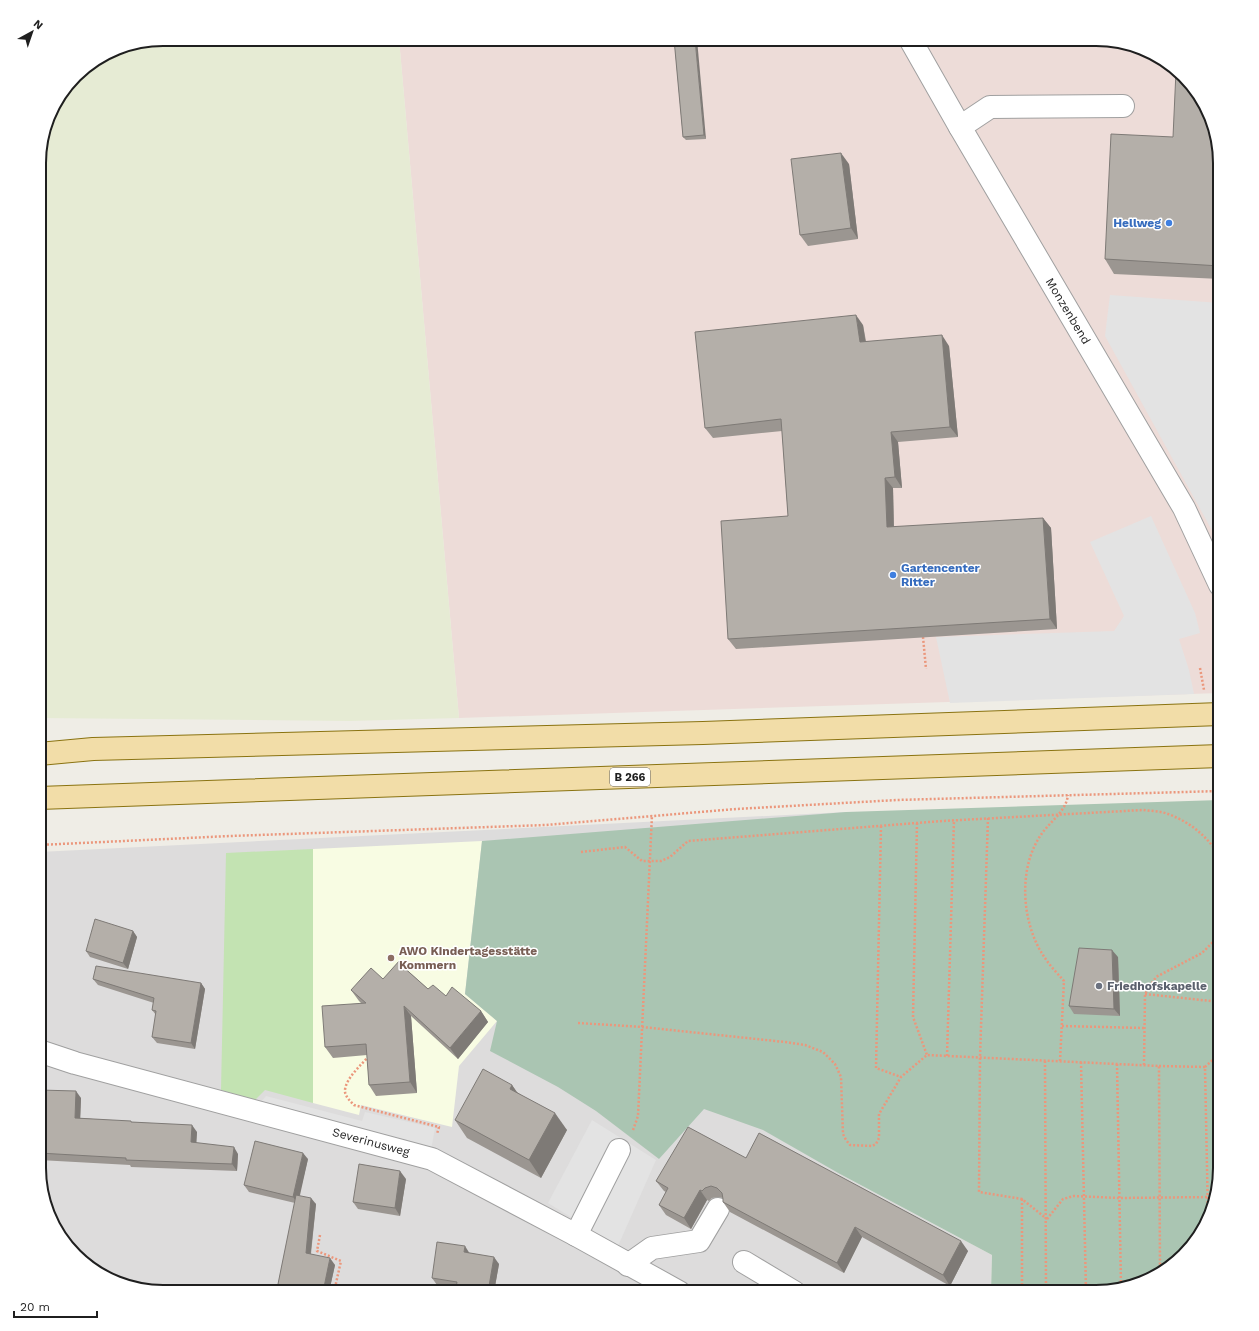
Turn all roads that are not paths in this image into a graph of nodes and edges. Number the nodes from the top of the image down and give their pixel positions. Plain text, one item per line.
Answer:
1 (914, 46) edge
2 (1123, 106) dead end
3 (960, 127) junction
4 (1213, 570) edge
5 (1213, 714) edge
6 (46, 753) edge
7 (1213, 756) edge
8 (46, 798) edge
9 (46, 1053) edge
10 (619, 1150) dead end
11 (718, 1209) edge
12 (576, 1235) junction
13 (744, 1262) dead end
14 (628, 1264) junction
15 (666, 1285) edge
16 (782, 1285) edge

1 - 3 street, Monzenbend
2 - 3 street
3 - 4 street, Monzenbend
5 - 6 main road
7 - 8 main road, B 266
9 - 12 street, Severinusweg
10 - 12 street
11 - 14 street
12 - 14 street, Severinusweg
13 - 16 street
14 - 15 street, Severinusweg

